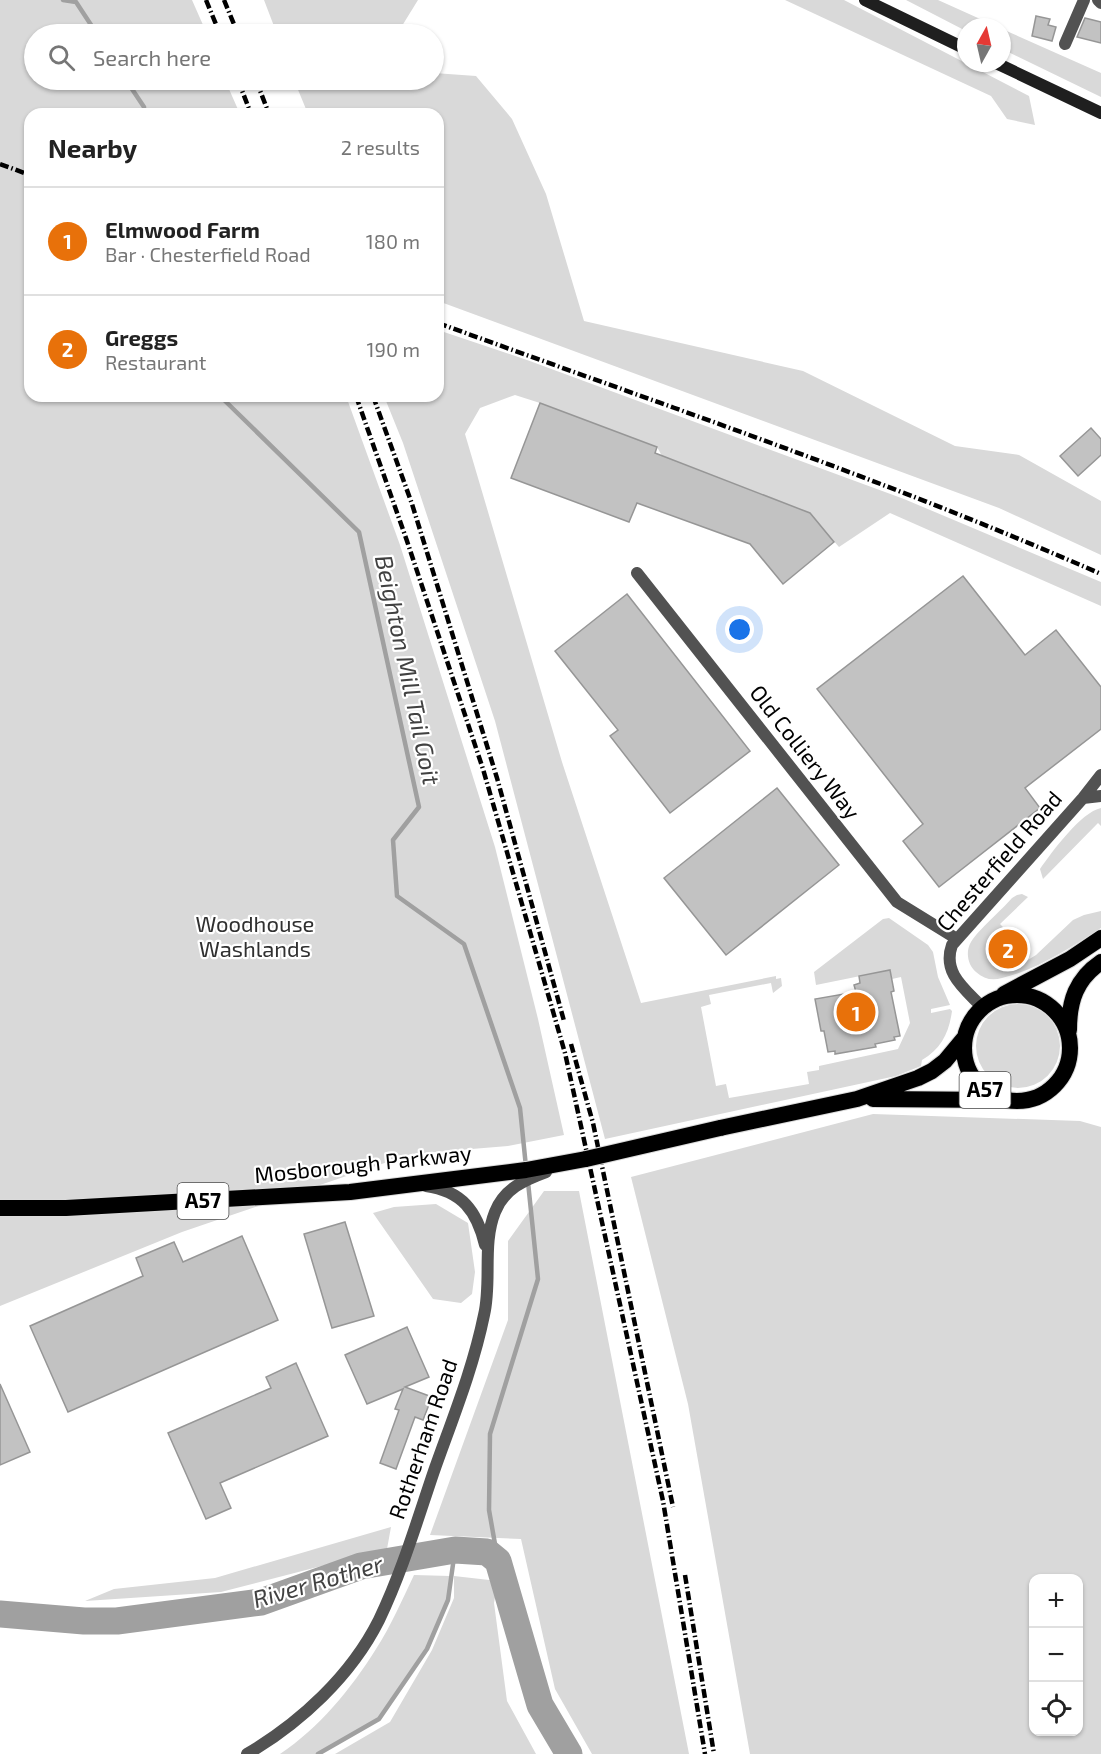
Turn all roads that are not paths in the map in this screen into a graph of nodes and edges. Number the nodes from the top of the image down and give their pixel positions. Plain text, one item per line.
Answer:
1 (865, 0) edge
2 (1084, 0) edge
3 (1065, 44) dead end
4 (957, 45) edge
5 (1011, 70) edge
6 (1101, 113) edge
7 (637, 573) dead end
8 (1101, 775) edge
9 (1101, 796) edge
10 (1083, 798) junction
11 (1101, 938) edge
12 (957, 939) junction
13 (1101, 962) edge
14 (987, 1004) junction
15 (1069, 1031) junction
16 (965, 1037) junction
17 (857, 1099) junction
18 (1002, 1100) junction
19 (524, 1175) junction
20 (406, 1184) junction
21 (0, 1208) edge
22 (488, 1257) junction
23 (247, 1754) edge

1 - 4 main road
2 - 3 street
5 - 6 main road
7 - 12 street, Old Colliery Way
8 - 10 street, Chesterfield Road
9 - 10 street
10 - 12 street, Chesterfield Road
11 - 14 highway
12 - 14 street, Chesterfield Road
13 - 15 highway, A57
14 - 15 highway
14 - 16 highway, A57
15 - 18 highway, A57
16 - 17 highway, A57
16 - 18 highway, A57
17 - 18 highway, A57
17 - 19 highway, Mosborough Parkway / A57, bridge
19 - 20 highway, Mosborough Parkway / A57
19 - 22 street
20 - 21 highway, Mosborough Parkway / A57
20 - 22 street
22 - 23 street, Rotherham Road

